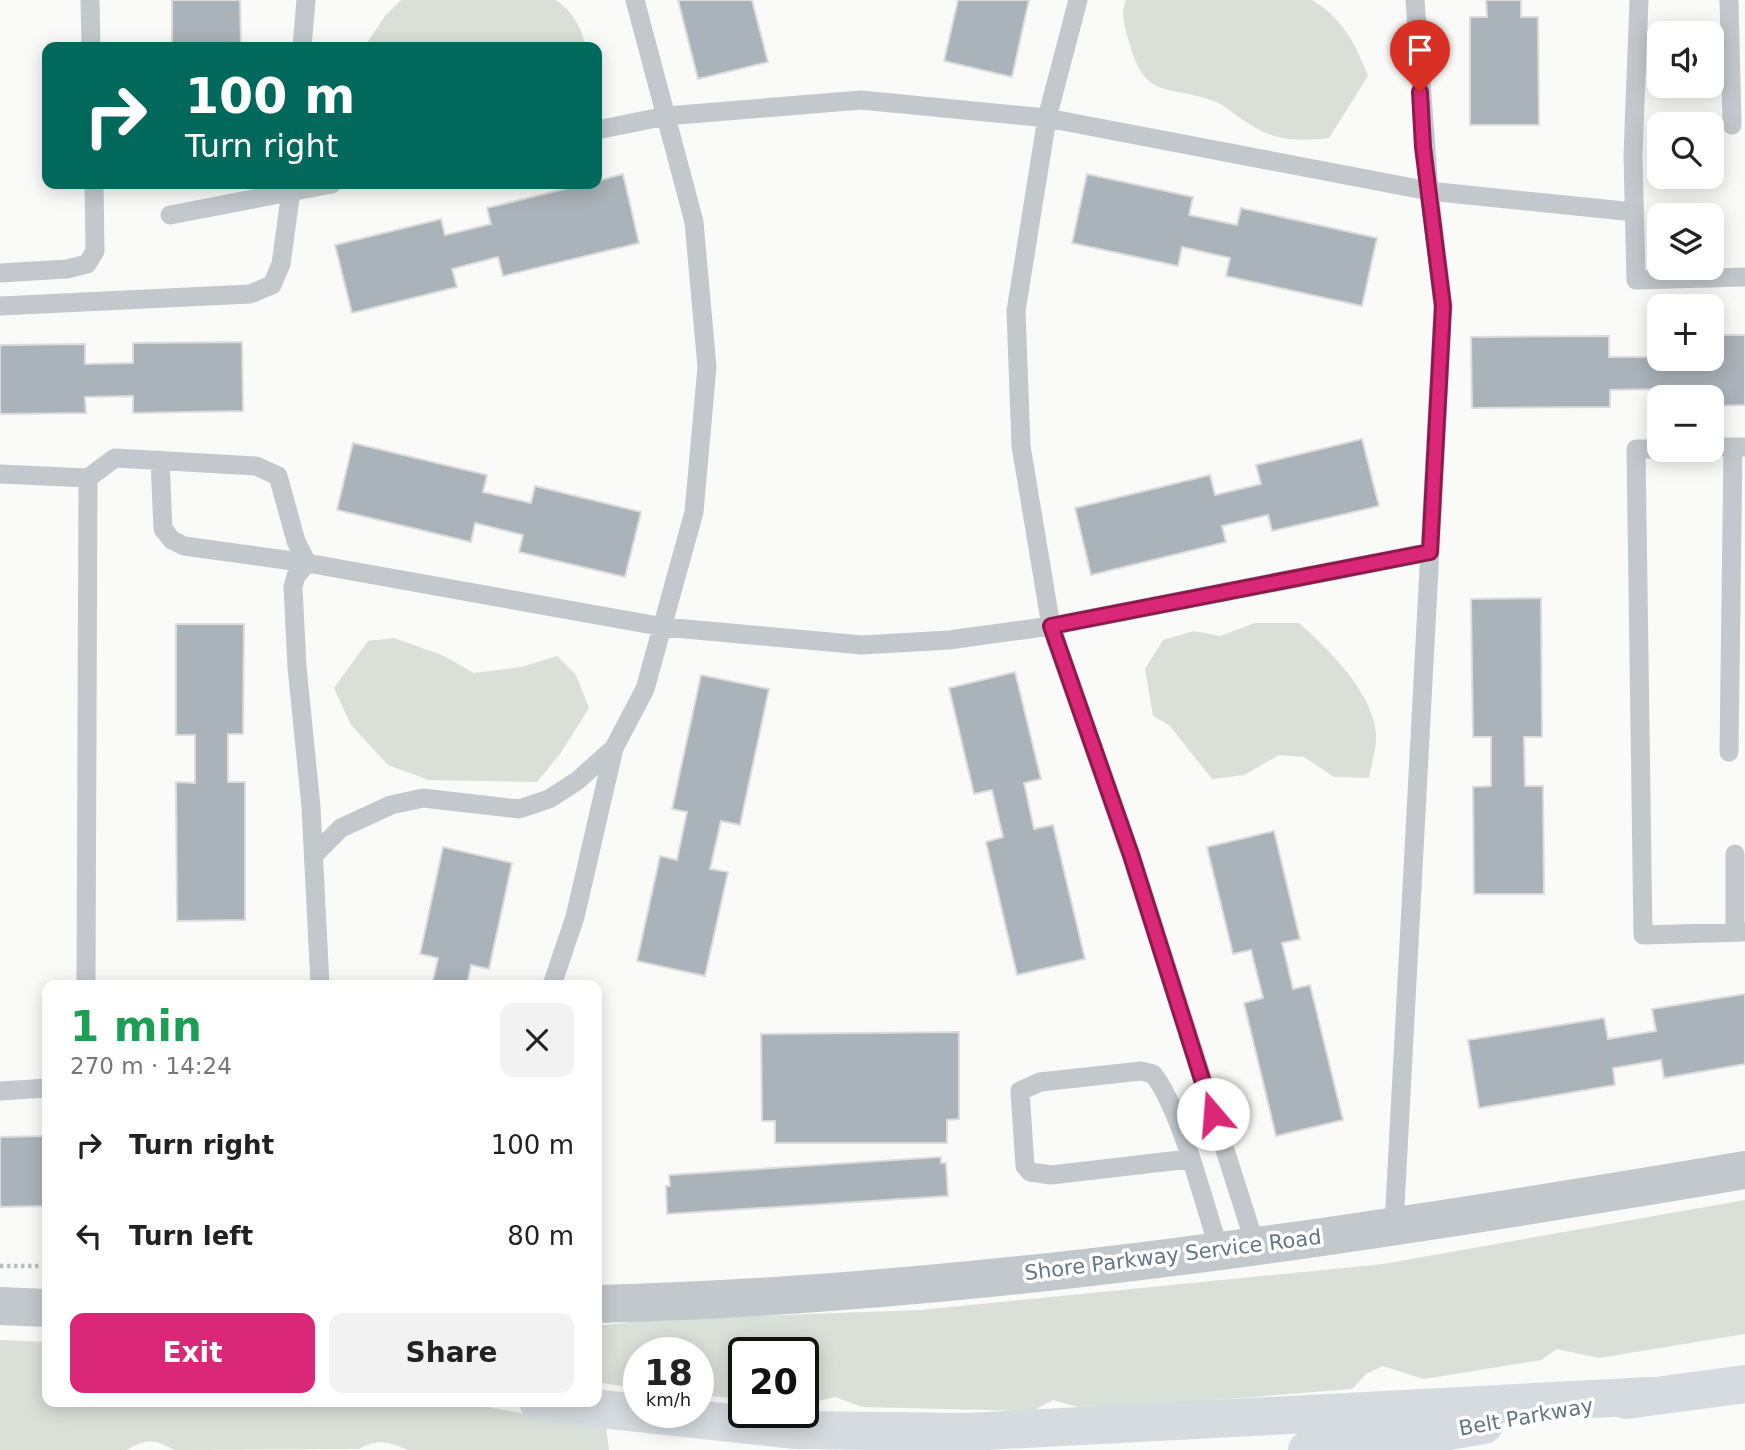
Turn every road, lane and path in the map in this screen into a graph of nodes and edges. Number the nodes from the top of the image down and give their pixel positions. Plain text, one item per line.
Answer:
1 (90, 0) edge
2 (306, 0) edge
3 (635, 0) edge
4 (1078, 0) edge
5 (1415, 0) edge
6 (1639, 0) edge
7 (1729, 0) edge
8 (91, 42) edge
9 (302, 42) edge
10 (666, 116) junction
11 (1046, 118) junction
12 (1732, 125) dead end
13 (602, 129) edge
14 (93, 189) edge
15 (287, 189) edge
16 (292, 189) edge
17 (1429, 191) junction
18 (1634, 212) junction
19 (170, 215) dead end
20 (0, 273) edge
21 (1745, 276) edge
22 (0, 306) edge
23 (1739, 447) edge
24 (1647, 449) edge
25 (160, 460) junction
26 (0, 474) edge
27 (88, 478) junction
28 (1430, 552) junction
29 (307, 563) junction
30 (1051, 626) junction
31 (664, 627) junction
32 (614, 748) junction
33 (1729, 752) dead end
34 (1735, 854) dead end
35 (314, 855) junction
36 (1740, 932) edge
37 (86, 980) edge
38 (320, 980) edge
39 (554, 980) edge
40 (42, 1088) edge
41 (0, 1091) edge
42 (1189, 1159) junction
43 (1745, 1170) edge
44 (1394, 1225) junction
45 (1237, 1247) junction
46 (0, 1266) edge
47 (42, 1266) edge
48 (602, 1304) edge
49 (0, 1306) edge
50 (42, 1308) edge
51 (1745, 1384) edge
52 (1649, 1396) junction
53 (584, 1407) edge
54 (1307, 1450) edge

1 - 8 lane
2 - 9 lane
3 - 10 lane
4 - 11 lane
5 - 17 lane
6 - 18 lane
7 - 12 lane
10 - 11 lane
10 - 13 lane
10 - 31 lane
11 - 17 lane
11 - 30 lane
14 - 20 lane
15 - 19 lane
16 - 22 lane
17 - 18 lane
17 - 28 lane
18 - 21 lane
23 - 33 lane
24 - 36 lane
25 - 27 lane
25 - 29 lane
25 - 29 lane
26 - 27 lane
27 - 37 lane
28 - 30 lane
28 - 44 lane
29 - 31 lane
29 - 35 lane
30 - 31 lane
30 - 45 lane
31 - 32 lane
32 - 35 lane
32 - 39 lane
34 - 36 lane
35 - 38 lane
40 - 41 lane
42 - 42 lane
42 - 45 lane
43 - 44 street, Shore Parkway Service Road
44 - 45 street, Shore Parkway Service Road
45 - 48 street, Shore Parkway Service Road
46 - 47 path
49 - 50 street
51 - 52 highway, Belt Parkway
52 - 53 highway
52 - 54 highway, Belt Parkway

